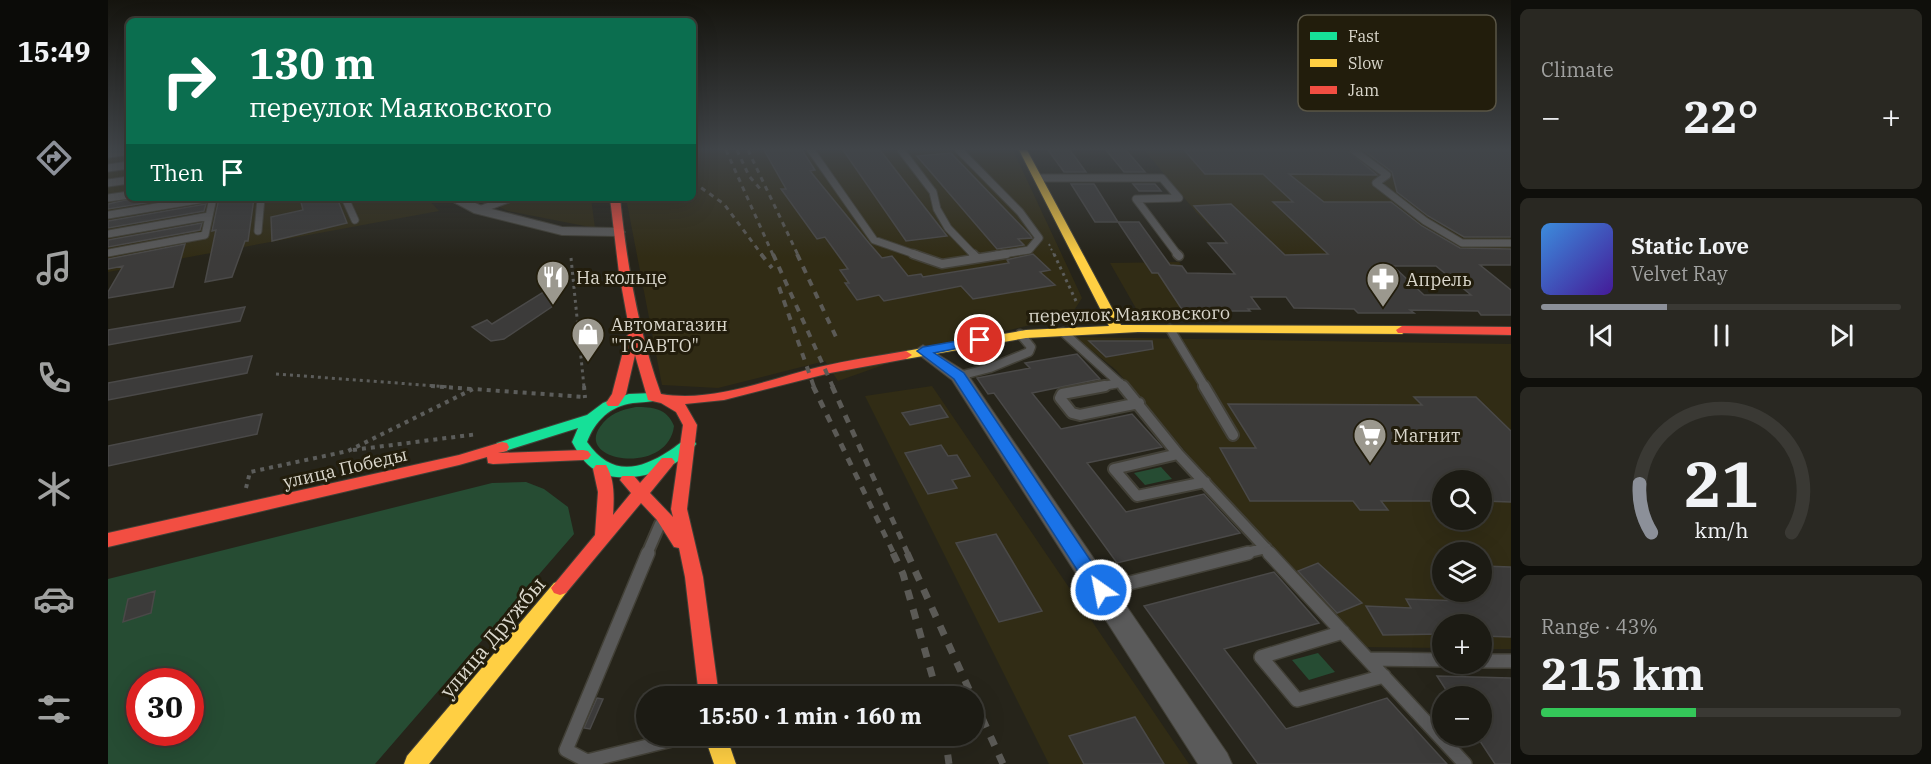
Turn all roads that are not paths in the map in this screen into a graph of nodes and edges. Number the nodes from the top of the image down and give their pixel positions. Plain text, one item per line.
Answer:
1 (836, 186) edge
2 (928, 186) edge
3 (994, 186) edge
4 (1042, 186) edge
5 (1169, 186) edge
6 (1379, 186) edge
7 (126, 195) edge
8 (108, 198) edge
9 (194, 201) edge
10 (211, 201) edge
11 (261, 201) edge
12 (346, 201) edge
13 (460, 201) edge
14 (503, 201) edge
15 (615, 201) edge
16 (479, 210) junction
17 (108, 216) edge
18 (209, 216) junction
19 (356, 220) dead end
20 (258, 231) dead end
21 (618, 232) junction
22 (108, 234) edge
23 (1511, 243) edge
24 (108, 253) edge
25 (1179, 256) dead end
26 (977, 258) junction
27 (1080, 316) dead end
28 (635, 326) junction
29 (1117, 329) junction
30 (1170, 329) junction
31 (1511, 331) edge
32 (1063, 332) junction
33 (1023, 334) junction
34 (923, 351) junction
35 (959, 376) junction
36 (1120, 383) junction
37 (755, 389) junction
38 (660, 398) junction
39 (613, 403) junction
40 (1139, 404) junction
41 (721, 408) dead end
42 (588, 420) junction
43 (1233, 435) dead end
44 (689, 444) junction
45 (1178, 453) junction
46 (583, 455) junction
47 (459, 460) junction
48 (668, 462) junction
49 (601, 468) junction
50 (621, 472) junction
51 (1205, 482) junction
52 (640, 491) junction
53 (663, 516) junction
54 (603, 536) junction
55 (108, 540) edge
56 (1266, 548) junction
57 (690, 560) junction
58 (1101, 590) junction
59 (1343, 632) junction
60 (1368, 659) junction
61 (1432, 660) edge
62 (1492, 661) edge
63 (1511, 661) edge
64 (1384, 676) junction
65 (708, 686) edge
66 (648, 746) edge
67 (718, 746) edge
68 (414, 764) edge
69 (724, 764) edge
70 (1216, 764) edge
71 (1465, 764) edge

1 - 26 lane
2 - 26 lane
3 - 26 lane
4 - 29 main road
5 - 25 lane
6 - 23 lane
7 - 8 lane
9 - 17 lane
10 - 18 lane
11 - 20 lane
12 - 19 lane
13 - 16 street
14 - 16 lane
15 - 21 main road
16 - 21 street
18 - 22 lane
18 - 24 lane
21 - 28 main road
27 - 33 main road
28 - 38 main road
28 - 39 main road
29 - 30 main road, переулок Маяковского
29 - 32 main road, переулок Маяковского
30 - 31 main road, переулок Маяковского
30 - 43 lane
32 - 33 main road, переулок Маяковского
32 - 36 lane
33 - 34 main road, переулок Маяковского
33 - 35 lane
34 - 35 street
34 - 37 main road, переулок Маяковского
35 - 58 street
36 - 40 lane
36 - 40 lane
37 - 38 main road
37 - 41 main road
38 - 39 main road
38 - 44 main road
39 - 42 main road
40 - 45 lane
42 - 46 main road
42 - 47 main road, улица Победы
44 - 48 main road
44 - 57 main road
45 - 51 lane
45 - 51 lane
46 - 47 main road
46 - 49 main road
47 - 55 main road, улица Победы
48 - 50 main road
48 - 52 main road, улица Дружбы
49 - 50 main road
49 - 54 main road
50 - 52 main road
51 - 56 lane
52 - 53 main road
52 - 54 main road, улица Дружбы
53 - 57 main road
53 - 66 lane
54 - 68 main road, улица Дружбы
56 - 58 lane
56 - 59 lane
57 - 65 main road
58 - 70 street
59 - 60 lane
59 - 64 lane
60 - 61 lane
60 - 64 lane
62 - 63 lane
64 - 71 lane
67 - 69 main road

